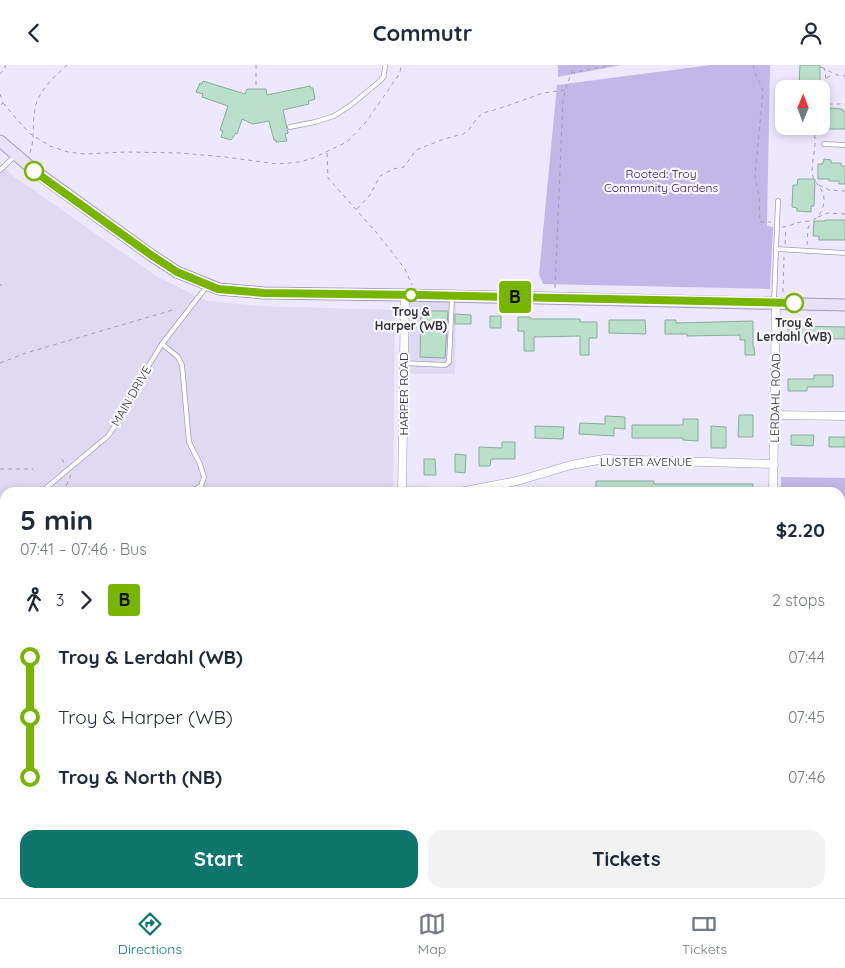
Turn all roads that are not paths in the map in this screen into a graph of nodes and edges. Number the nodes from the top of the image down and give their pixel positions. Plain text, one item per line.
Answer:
1 (385, 65) edge
2 (290, 127) dead end
3 (0, 141) edge
4 (824, 144) dead end
5 (845, 145) edge
6 (20, 158) junction
7 (0, 170) edge
8 (778, 201) dead end
9 (776, 249) junction
10 (845, 253) edge
11 (207, 286) junction
12 (405, 295) junction
13 (452, 295) junction
14 (775, 303) junction
15 (845, 305) edge
16 (162, 344) junction
17 (403, 363) junction
18 (774, 415) junction
19 (845, 416) edge
20 (774, 463) junction
21 (47, 487) edge
22 (199, 487) edge
23 (402, 487) edge
24 (486, 487) edge
25 (773, 487) edge

1 - 2 lane
3 - 6 street
4 - 5 lane
6 - 7 lane
6 - 11 street
8 - 9 lane
9 - 10 lane
9 - 14 lane
11 - 12 street
11 - 16 lane, MAIN DRIVE
12 - 13 street
12 - 17 street, HARPER ROAD
13 - 14 street
13 - 17 lane
14 - 15 street
14 - 18 street, LERDAHL ROAD
16 - 21 lane, MAIN DRIVE
16 - 22 lane
17 - 23 street, HARPER ROAD
18 - 19 street
18 - 20 street, LERDAHL ROAD
20 - 24 street, LUSTER AVENUE
20 - 25 street, LERDAHL ROAD

